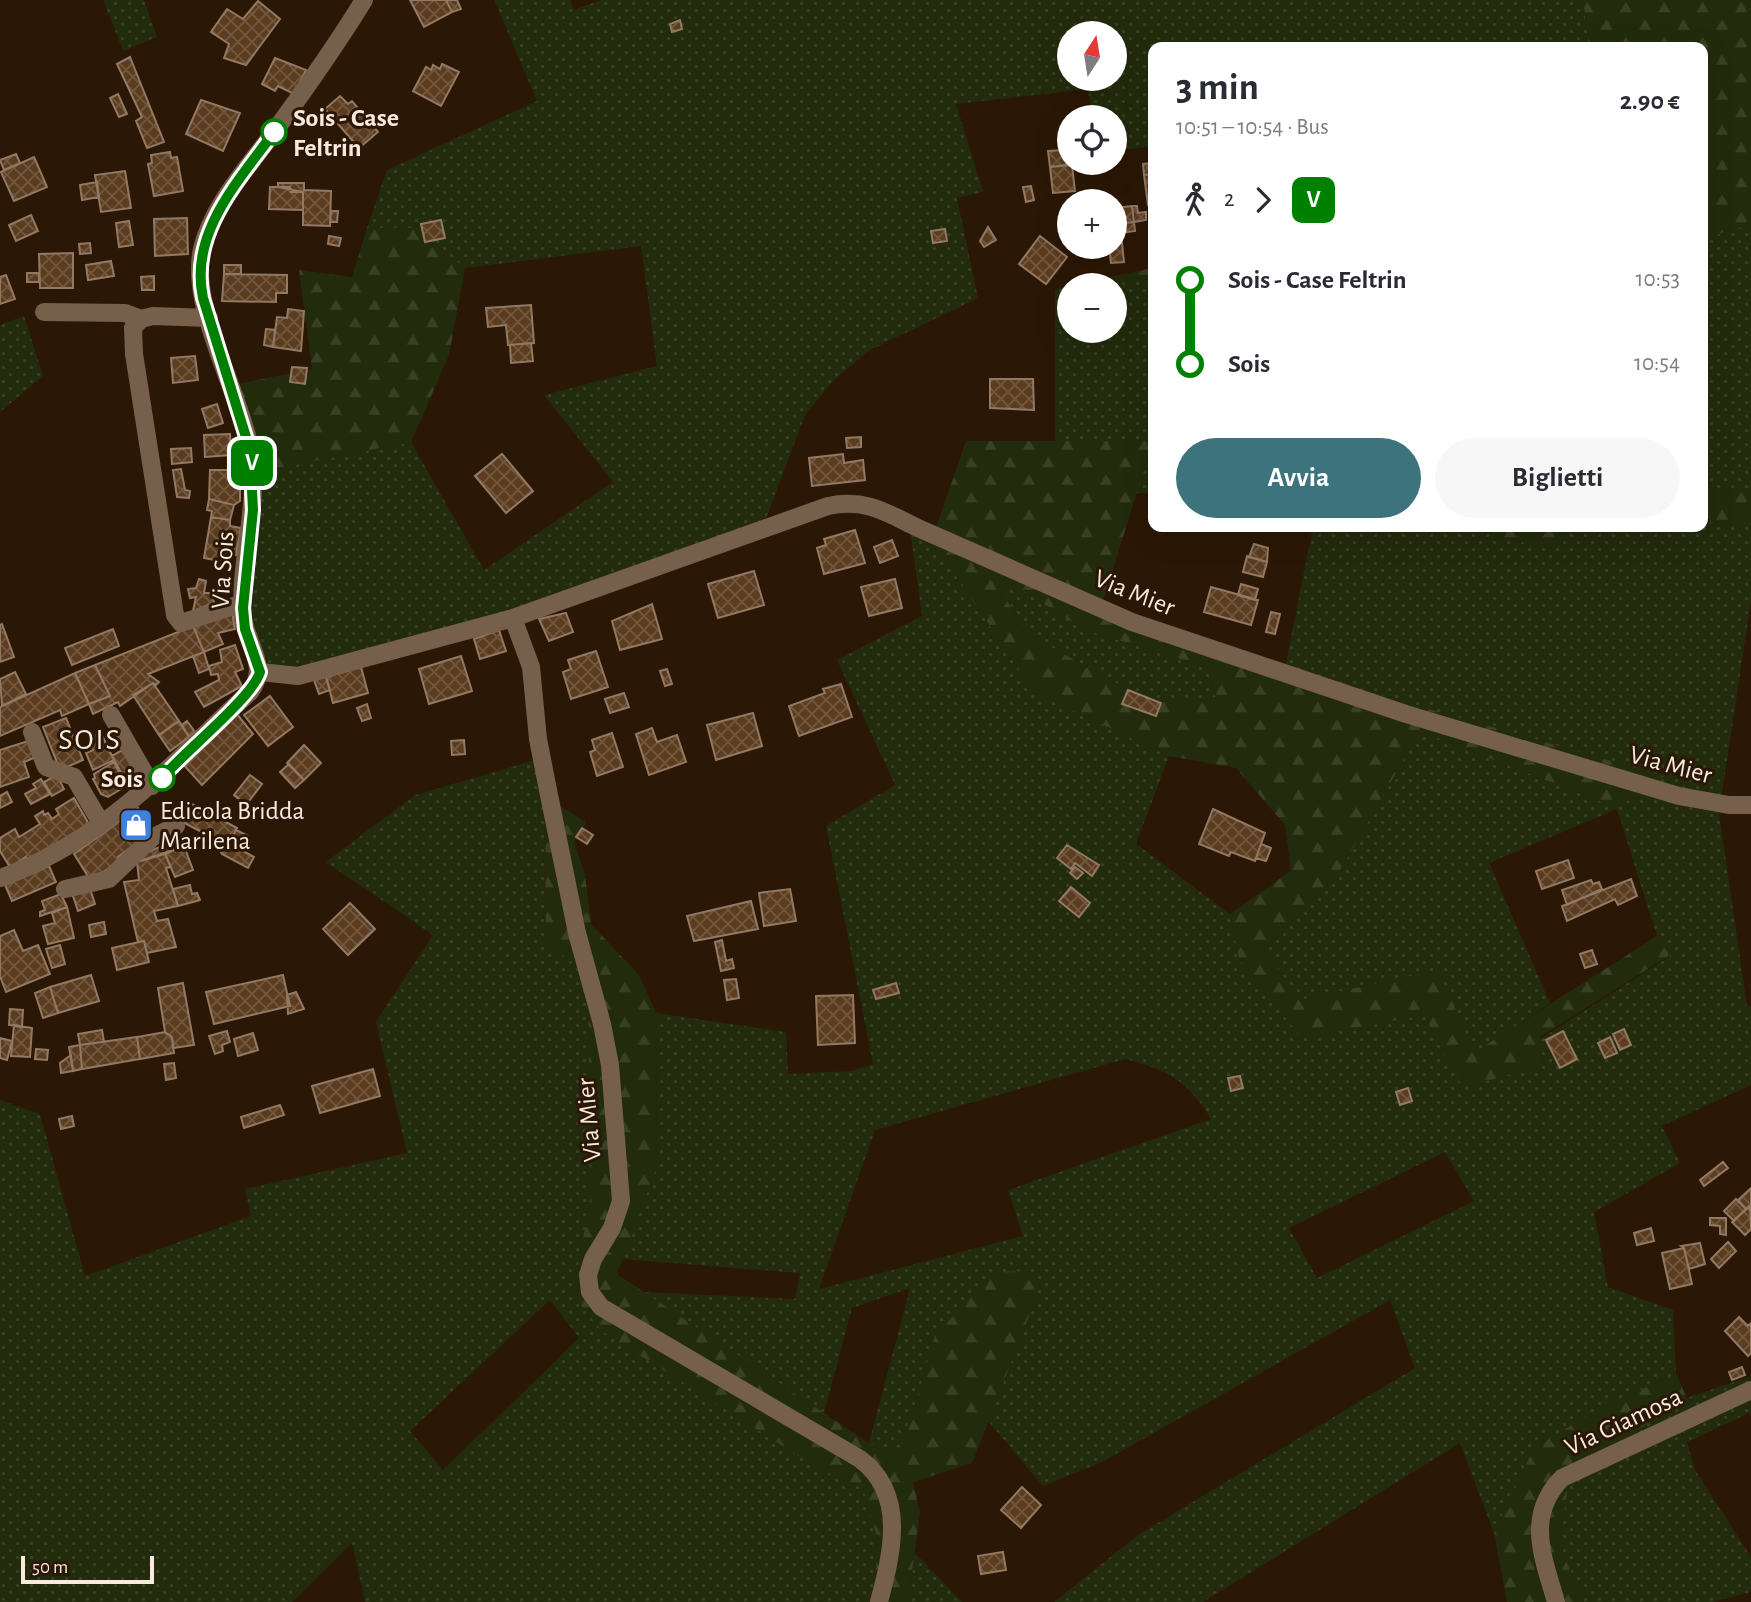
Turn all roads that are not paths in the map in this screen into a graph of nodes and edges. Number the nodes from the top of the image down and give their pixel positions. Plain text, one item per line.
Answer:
1 (365, 0) edge
2 (44, 312) dead end
3 (209, 318) junction
4 (141, 319) junction
5 (243, 603) junction
6 (513, 618) junction
7 (260, 672) junction
8 (111, 715) dead end
9 (33, 732) dead end
10 (152, 786) junction
11 (1751, 805) edge
12 (101, 823) junction
13 (176, 826) dead end
14 (0, 878) edge
15 (65, 889) dead end
16 (1751, 1390) edge
17 (879, 1602) edge
18 (1556, 1602) edge

1 - 3 street, Via Sois
2 - 4 street
3 - 4 street
3 - 5 street, Via Sois
4 - 5 street
5 - 7 street, Via Sois
6 - 7 street, Via Mier
6 - 11 street, Via Mier
6 - 17 street, Via Mier
7 - 10 street
8 - 10 street
9 - 12 street
10 - 12 street
12 - 14 street
13 - 15 street
16 - 18 street, Via Giamosa

